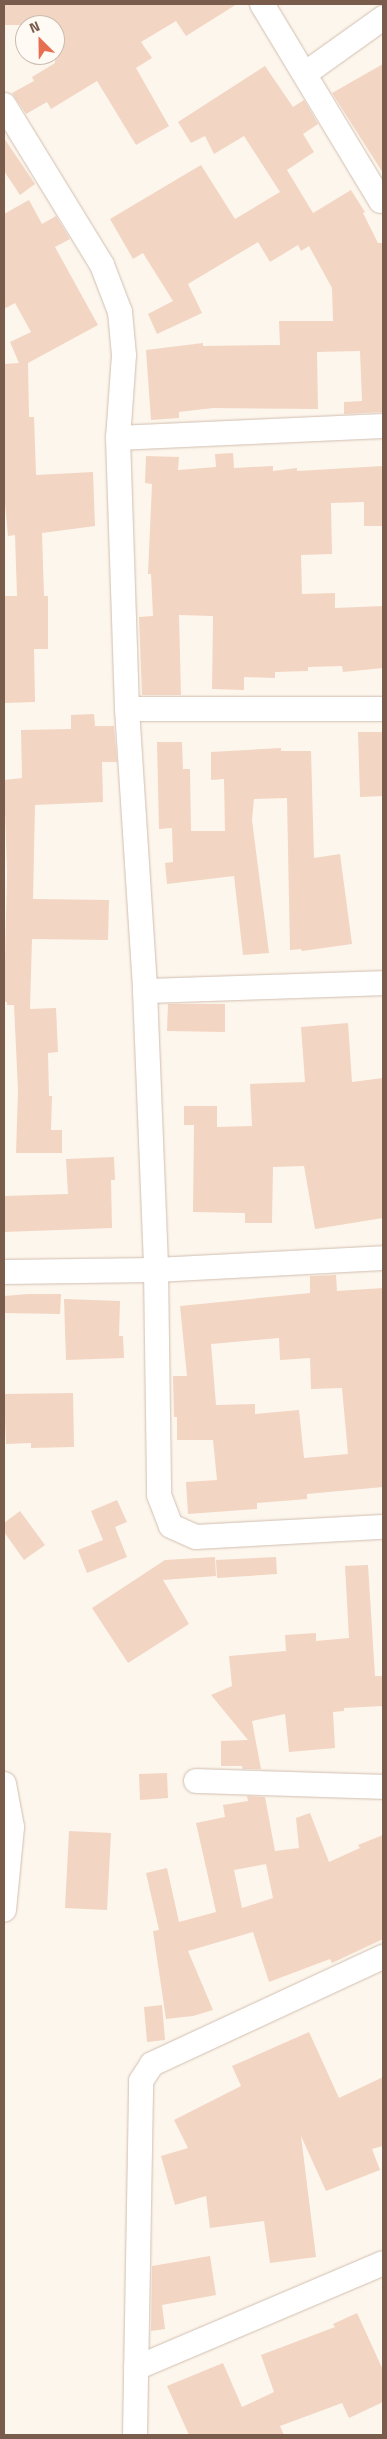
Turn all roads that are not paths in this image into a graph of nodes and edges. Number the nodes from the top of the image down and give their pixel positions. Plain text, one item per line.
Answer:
1 (262, 4) edge
2 (383, 18) edge
3 (306, 73) junction
4 (4, 105) edge
5 (381, 201) dead end
6 (383, 426) edge
7 (118, 438) junction
8 (127, 709) junction
9 (383, 709) edge
10 (383, 983) edge
11 (145, 991) junction
12 (383, 1258) edge
13 (156, 1270) junction
14 (4, 1272) edge
15 (383, 1527) edge
16 (196, 1781) dead end
17 (4, 1784) edge
18 (383, 1787) edge
19 (8, 1826) edge
20 (4, 1910) edge
21 (383, 1957) edge
22 (383, 2263) edge
23 (136, 2368) junction
24 (134, 2435) edge

1 - 3 street
2 - 3 street
3 - 5 street
4 - 7 street
6 - 7 street
7 - 8 street
8 - 9 street
8 - 11 street
10 - 11 street
11 - 13 street
12 - 13 street
13 - 14 street
13 - 15 street
16 - 18 street
17 - 19 street
19 - 20 street
21 - 23 street
22 - 23 street
23 - 24 street

